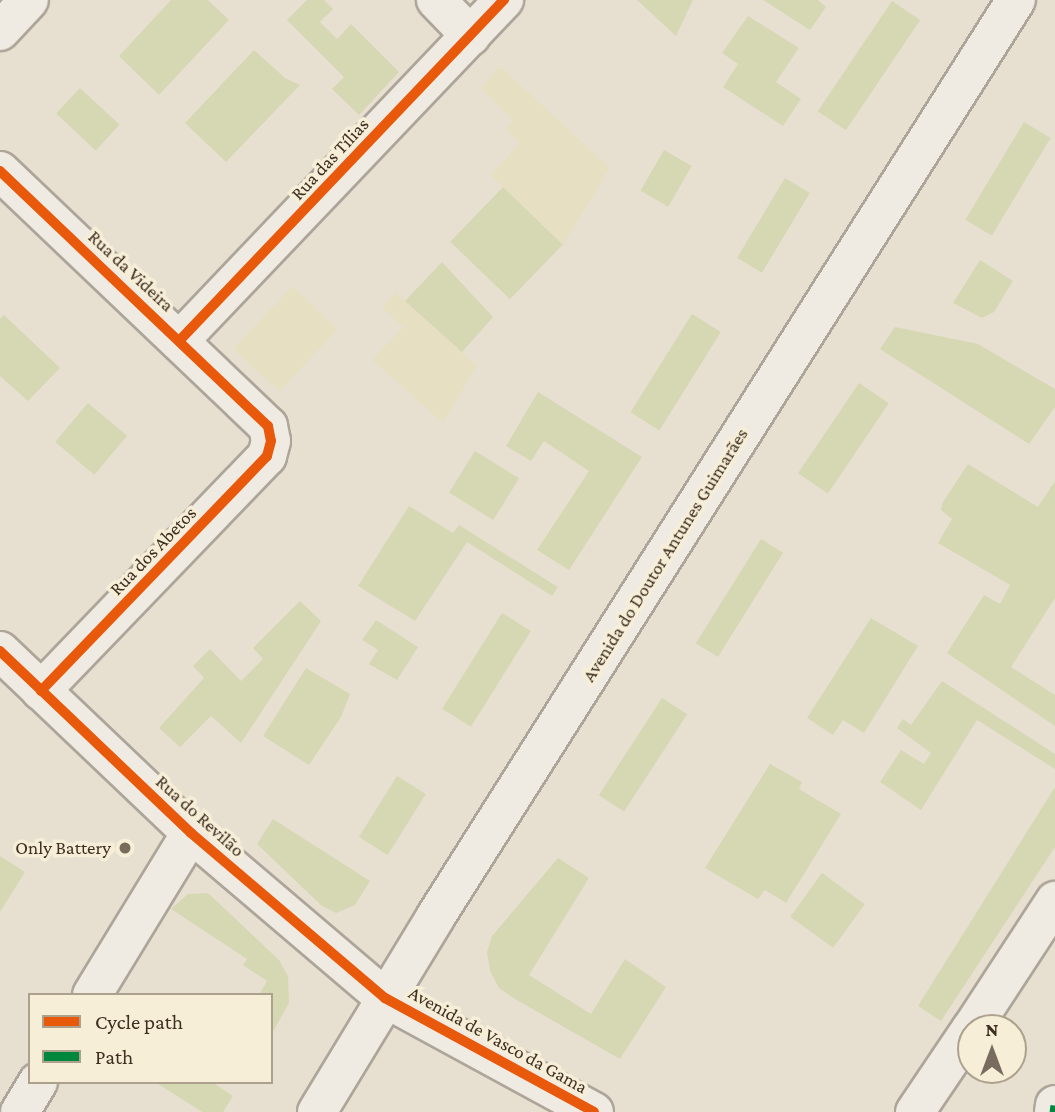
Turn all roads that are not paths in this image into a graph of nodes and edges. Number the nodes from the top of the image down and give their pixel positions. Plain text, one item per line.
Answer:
1 (29, 0) edge
2 (436, 0) edge
3 (504, 0) edge
4 (1016, 0) edge
5 (0, 30) edge
6 (471, 36) junction
7 (0, 171) edge
8 (180, 340) junction
9 (268, 426) joint
10 (0, 651) edge
11 (41, 691) junction
12 (191, 833) junction
13 (1055, 901) edge
14 (93, 993) edge
15 (385, 998) junction
16 (982, 1014) edge
17 (957, 1051) edge
18 (37, 1084) edge
19 (1055, 1105) edge
20 (20, 1112) edge
21 (317, 1112) edge
22 (594, 1112) edge
23 (915, 1112) edge
24 (1054, 1112) edge

1 - 5 street
2 - 6 street
3 - 6 street, Rua das Tílias
4 - 15 street, Avenida do Doutor Antunes Guimarães
6 - 8 street, Rua das Tílias
7 - 8 street, Rua da Videira
8 - 9 street, Rua da Videira
9 - 11 street, Rua dos Abetos
10 - 11 street, Rua do Revilão
11 - 12 street, Rua do Revilão
12 - 14 street
12 - 15 street, Rua do Revilão
13 - 16 street
15 - 21 street, Avenida do Doutor Antunes Guimarães
15 - 22 street, Avenida de Vasco da Gama
17 - 23 street
18 - 20 street
19 - 24 street

